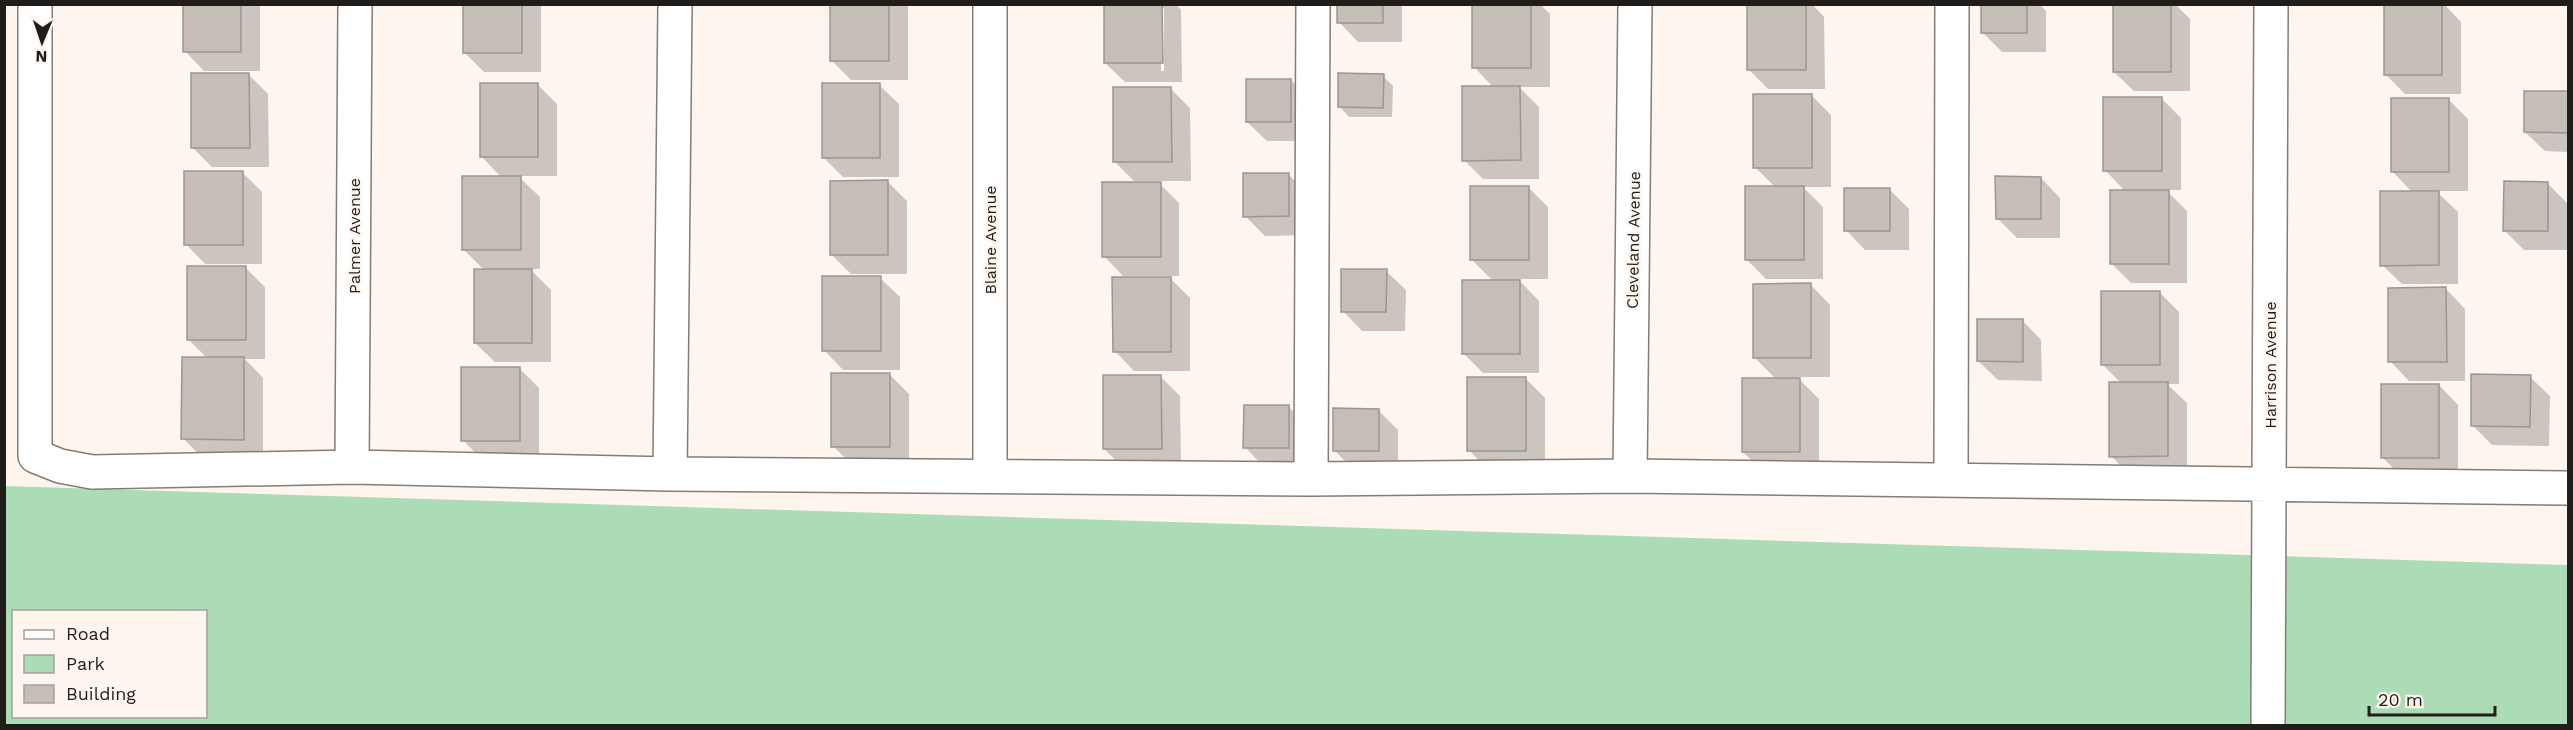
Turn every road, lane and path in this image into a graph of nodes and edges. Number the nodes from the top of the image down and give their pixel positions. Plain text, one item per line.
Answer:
1 (35, 4) edge
2 (355, 4) edge
3 (675, 4) edge
4 (990, 4) edge
5 (1313, 4) edge
6 (1635, 4) edge
7 (1952, 4) edge
8 (2271, 4) edge
9 (352, 467) junction
10 (670, 474) junction
11 (990, 475) junction
12 (1630, 476) junction
13 (1311, 479) junction
14 (1951, 480) junction
15 (2269, 484) junction
16 (2568, 488) edge
17 (2268, 726) edge

1 - 9 street
2 - 9 street, Palmer Avenue
3 - 10 street
4 - 11 street, Blaine Avenue
5 - 13 street
6 - 12 street, Cleveland Avenue
7 - 14 street
8 - 15 street, Harrison Avenue
9 - 10 street
10 - 11 street
11 - 13 street
12 - 13 street
12 - 14 street
14 - 15 street
15 - 16 street
15 - 17 street, Harrison Avenue

